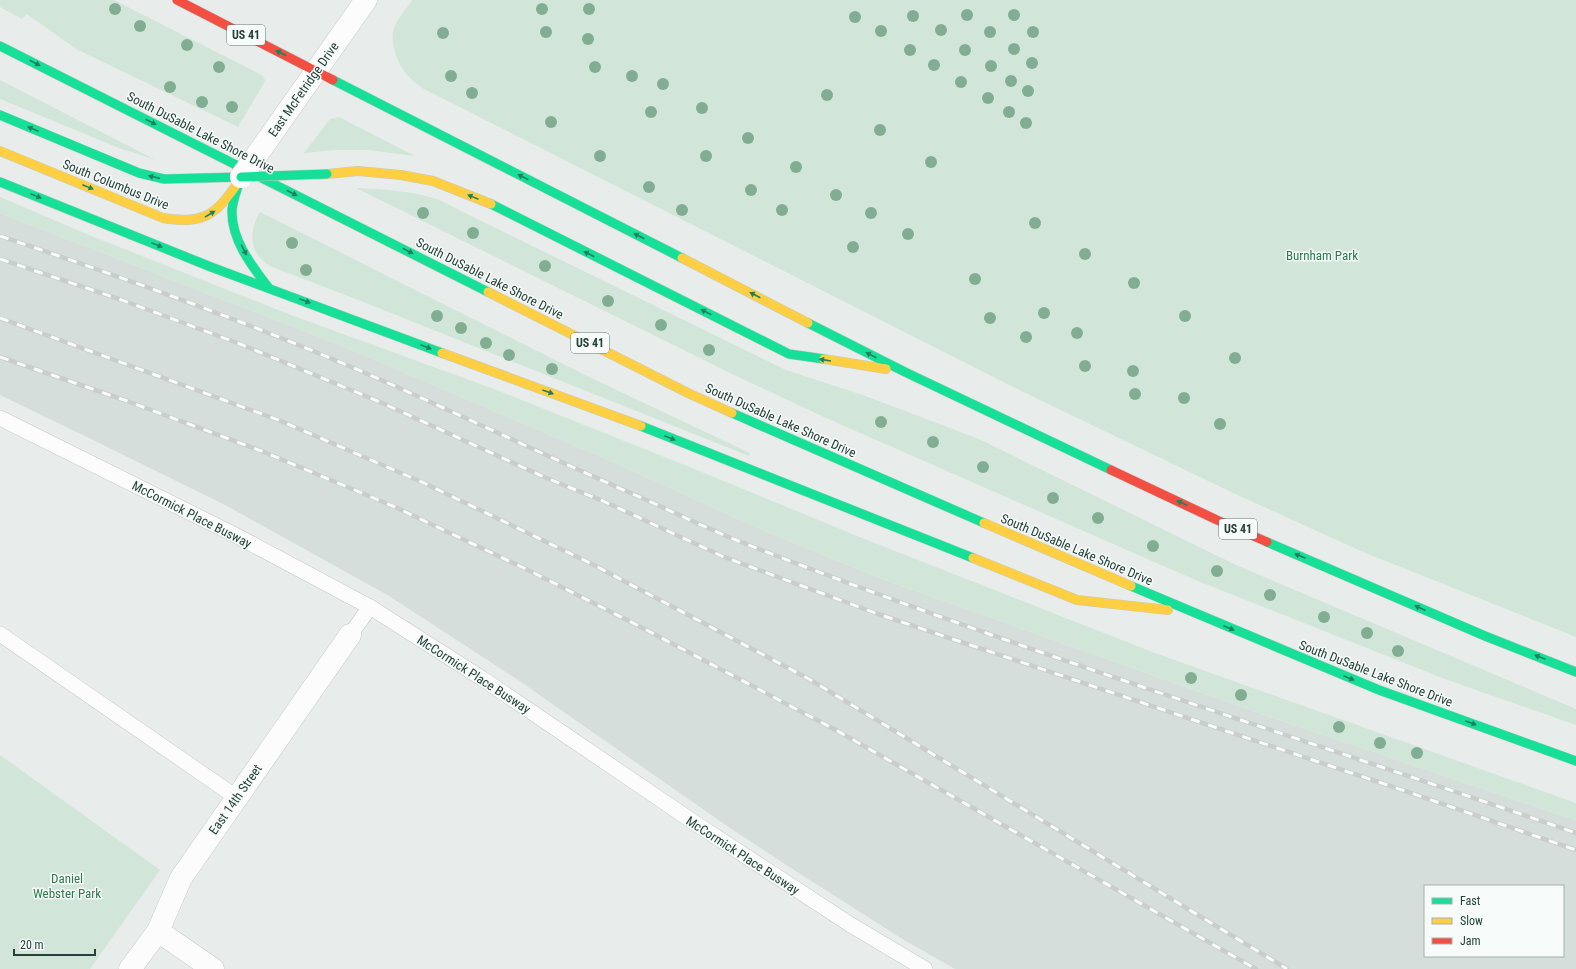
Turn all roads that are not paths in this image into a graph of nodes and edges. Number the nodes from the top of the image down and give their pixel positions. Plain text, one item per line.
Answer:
1 (177, 0) edge
2 (366, 0) edge
3 (0, 46) edge
4 (316, 71) junction
5 (0, 115) edge
6 (0, 151) edge
7 (241, 177) junction
8 (0, 182) edge
9 (231, 198) junction
10 (268, 287) junction
11 (905, 372) junction
12 (0, 418) edge
13 (370, 607) junction
14 (1193, 613) junction
15 (0, 634) edge
16 (350, 635) joint
17 (1576, 672) edge
18 (1576, 761) edge
19 (236, 797) junction
20 (158, 931) junction
21 (130, 969) edge
22 (213, 969) edge
23 (925, 969) edge

4 -> 1 main road, US 41
2 - 4 street, East McFetridge Drive
3 -> 14 main road, South DuSable Lake Shore Drive / US 41
4 - 7 street, East McFetridge Drive, bridge
11 -> 4 main road, US 41
7 -> 5 main road, South Columbus Drive
6 -> 9 main road, South Columbus Drive
7 - 9 main road
11 -> 7 main road, South Columbus Drive, bridge
8 -> 10 main road
9 -> 10 main road
10 -> 14 main road
17 -> 11 main road, US 41
12 - 13 lane, McCormick Place Busway
13 - 16 lane
13 - 23 lane, McCormick Place Busway
14 -> 18 main road, South DuSable Lake Shore Drive / US 41
15 - 19 lane
16 - 19 street, East 14th Street
19 - 20 street, East 14th Street
20 - 21 street, East 14th Street
20 - 22 street

